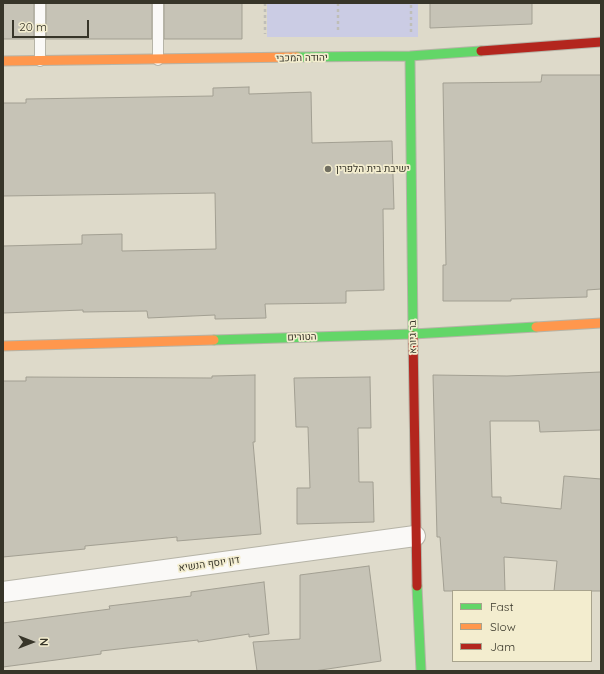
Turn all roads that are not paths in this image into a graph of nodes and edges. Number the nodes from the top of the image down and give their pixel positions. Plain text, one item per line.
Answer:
1 (40, 3) edge
2 (158, 3) edge
3 (601, 42) edge
4 (410, 56) junction
5 (158, 60) junction
6 (3, 61) edge
7 (40, 61) junction
8 (601, 323) edge
9 (413, 334) junction
10 (3, 346) edge
11 (415, 536) junction
12 (3, 592) edge
13 (421, 671) edge

1 - 7 lane
2 - 5 lane
3 - 4 street, יהודה המכבי
4 - 5 street, יהודה המכבי
4 - 9 street, בר גיורא
5 - 7 street, יהודה המכבי
6 - 7 street, יהודה המכבי
8 - 9 street, הטורים
9 - 10 street, הטורים
9 - 11 street, בר גיורא
11 - 12 street, דון יוסף הנשיא
11 - 13 street, בר גיורא

